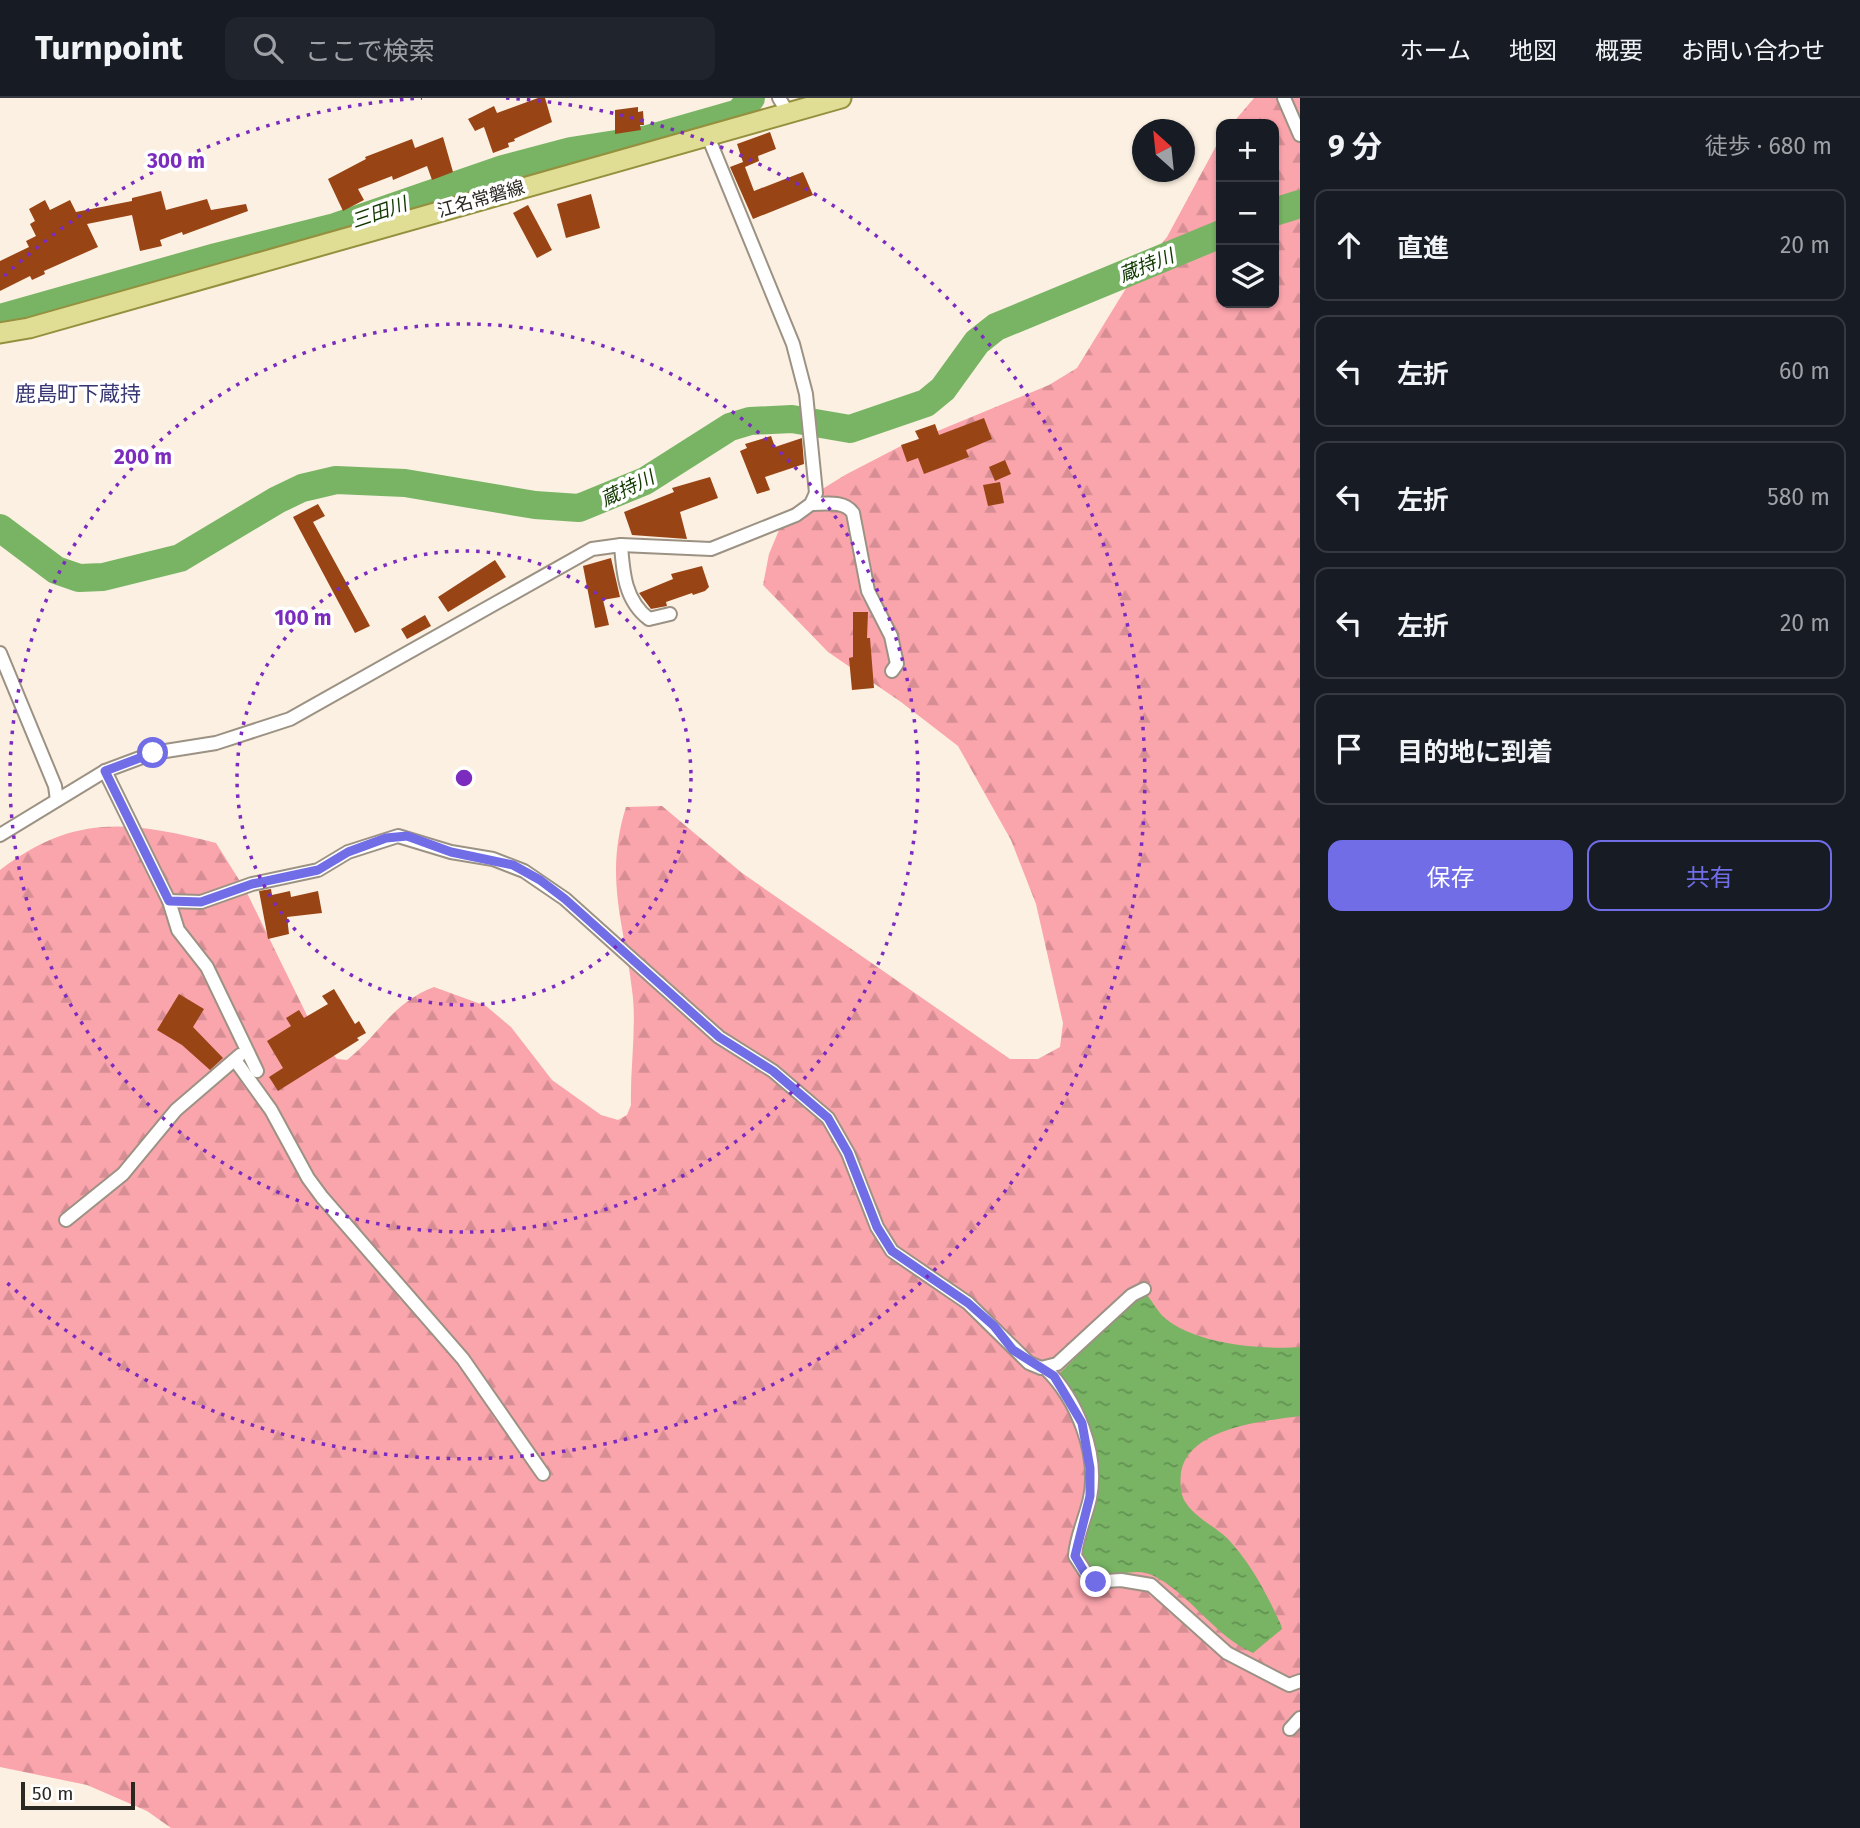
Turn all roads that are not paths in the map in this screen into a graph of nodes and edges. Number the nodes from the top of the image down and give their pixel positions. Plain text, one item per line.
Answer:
1 (841, 98) edge
2 (1284, 98) edge
3 (783, 105) edge
4 (707, 134) junction
5 (1300, 135) edge
6 (0, 333) edge
7 (811, 504) junction
8 (621, 545) junction
9 (670, 614) dead end
10 (0, 653) edge
11 (892, 671) dead end
12 (105, 771) junction
13 (57, 800) junction
14 (0, 835) edge
15 (169, 901) junction
16 (246, 1051) junction
17 (235, 1060) junction
18 (257, 1071) dead end
19 (66, 1220) dead end
20 (1144, 1289) dead end
21 (1045, 1368) junction
22 (543, 1474) dead end
23 (1300, 1681) edge
24 (1300, 1718) edge
25 (1290, 1729) dead end

1 - 3 main road, 江名常磐線
2 - 5 street
3 - 4 main road, 江名常磐線
4 - 6 main road, 江名常磐線
4 - 7 street
7 - 8 street
7 - 11 street
8 - 9 street
8 - 12 street
10 - 13 street
12 - 13 street
12 - 15 street
13 - 14 street
15 - 16 street
15 - 21 street
16 - 17 street
16 - 18 street
17 - 19 street
17 - 22 street
20 - 21 street
21 - 23 street
24 - 25 street

